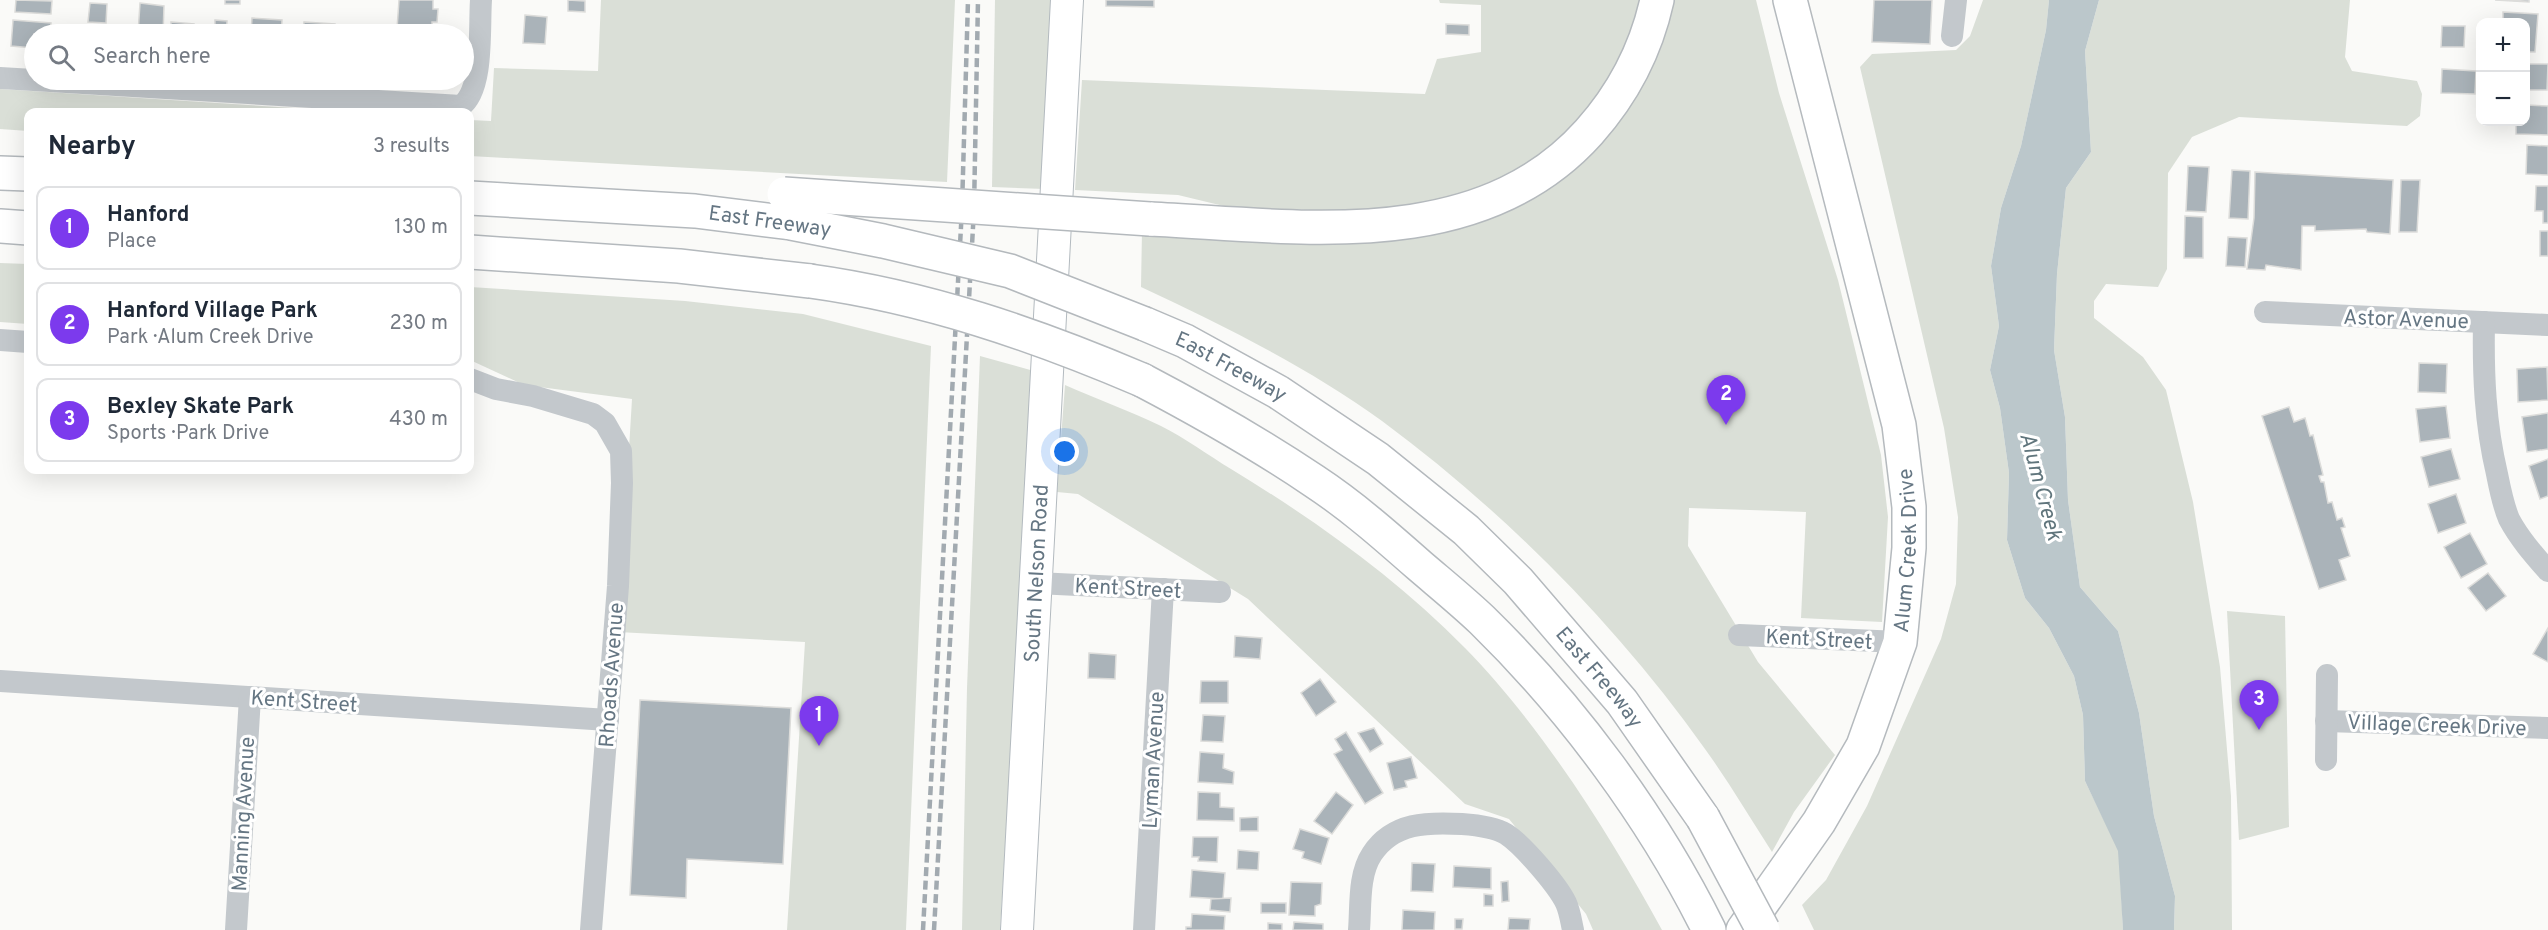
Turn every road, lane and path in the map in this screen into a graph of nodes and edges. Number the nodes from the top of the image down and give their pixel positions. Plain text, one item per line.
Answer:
1 (481, 0) edge
2 (1067, 0) edge
3 (1657, 0) edge
4 (1790, 0) edge
5 (1956, 0) edge
6 (1952, 36) dead end
7 (0, 78) edge
8 (24, 79) edge
9 (474, 89) edge
10 (194, 90) edge
11 (473, 90) edge
12 (0, 173) edge
13 (24, 174) edge
14 (474, 198) edge
15 (788, 208) junction
16 (0, 226) edge
17 (24, 228) edge
18 (474, 252) edge
19 (2265, 312) dead end
20 (2484, 322) junction
21 (2548, 325) edge
22 (0, 340) edge
23 (24, 342) edge
24 (474, 381) edge
25 (2548, 571) edge
26 (1037, 583) junction
27 (1163, 589) junction
28 (1220, 592) dead end
29 (1739, 635) dead end
30 (1900, 642) junction
31 (2327, 675) dead end
32 (0, 681) edge
33 (250, 697) junction
34 (608, 720) junction
35 (2326, 721) junction
36 (2548, 728) edge
37 (2326, 760) dead end
38 (236, 930) edge
39 (591, 930) edge
40 (1017, 930) edge
41 (1144, 930) edge
42 (1359, 930) edge
43 (1573, 930) edge
44 (1709, 930) edge
45 (1743, 930) edge
46 (1763, 930) edge

1 - 9 street
2 - 26 street, South Nelson Road
3 - 15 main road, bridge
4 - 30 main road, Alum Creek Drive
5 - 6 street
7 - 8 street
10 - 11 street
12 - 13 main road
14 - 15 main road, East Freeway
15 - 46 main road, East Freeway, bridge
16 - 17 main road
18 - 44 main road, bridge
19 - 20 street, Astor Avenue
20 - 21 street, Astor Avenue
20 - 25 street
22 - 23 street
24 - 34 street, Rhoads Avenue
26 - 27 street, Kent Street
26 - 40 street, South Nelson Road
27 - 28 street, Kent Street
27 - 41 street, Lyman Avenue
29 - 30 street, Kent Street
30 - 45 main road, Alum Creek Drive
31 - 35 street
32 - 33 street, Kent Street
33 - 34 street, Kent Street
33 - 38 street, Manning Avenue
34 - 39 street, Rhoads Avenue
35 - 36 street, Village Creek Drive
35 - 37 street
42 - 43 street

